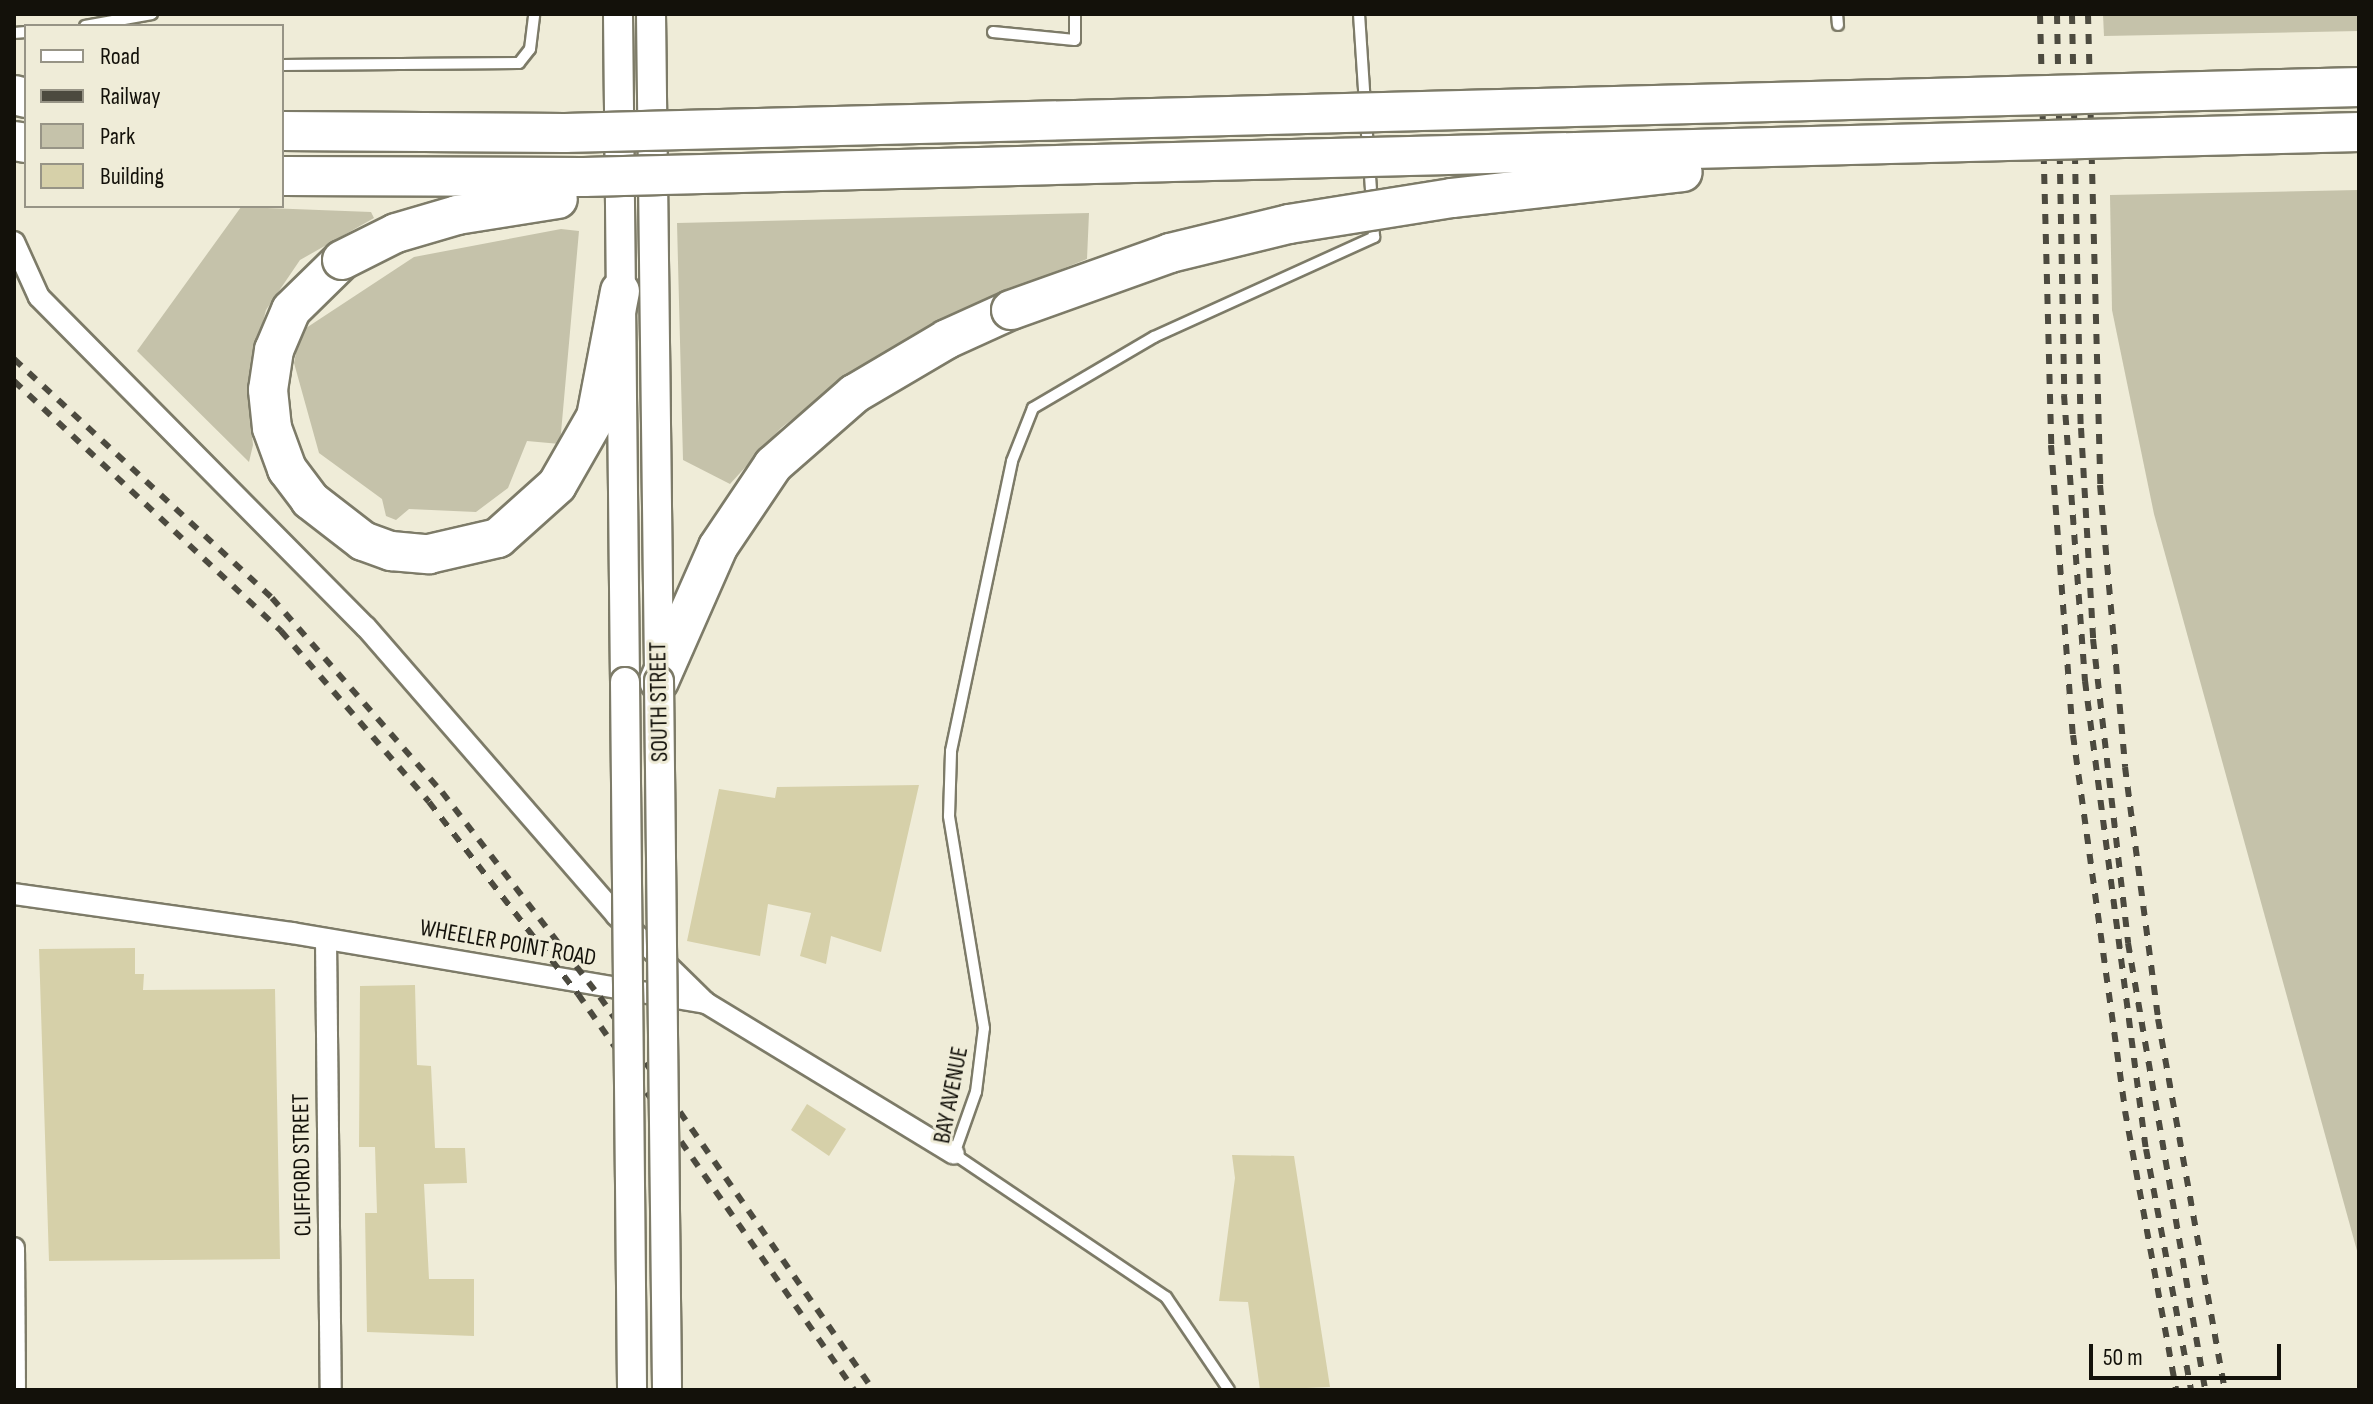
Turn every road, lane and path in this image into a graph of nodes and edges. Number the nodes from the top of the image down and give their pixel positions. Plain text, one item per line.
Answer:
1 (152, 14) edge
2 (534, 14) edge
3 (618, 14) edge
4 (651, 14) edge
5 (1075, 14) edge
6 (1359, 14) edge
7 (96, 24) edge
8 (993, 32) dead end
9 (284, 65) edge
10 (2359, 87) edge
11 (284, 131) edge
12 (2359, 132) edge
13 (1942, 143) junction
14 (819, 172) junction
15 (284, 176) edge
16 (14, 242) edge
17 (620, 291) junction
18 (642, 681) junction
19 (14, 894) edge
20 (326, 939) junction
21 (706, 1003) junction
22 (954, 1154) junction
23 (14, 1248) edge
24 (15, 1390) edge
25 (331, 1390) edge
26 (632, 1390) edge
27 (667, 1390) edge
28 (1229, 1390) edge

1 - 7 lane
2 - 9 lane
3 - 17 main road, SOUTH STREET
4 - 18 main road, SOUTH STREET
5 - 8 lane
6 - 22 lane, BAY AVENUE
10 - 11 highway, bridge
12 - 13 highway, bridge
13 - 14 highway, bridge
13 - 18 highway, bridge
14 - 15 highway, bridge
14 - 17 highway, bridge
16 - 21 street
17 - 18 main road, SOUTH STREET
18 - 26 main road, SOUTH STREET, bridge
18 - 27 main road, SOUTH STREET, bridge
19 - 20 street, WHEELER POINT ROAD
20 - 21 street, WHEELER POINT ROAD
20 - 25 street, CLIFFORD STREET
21 - 22 street, WHEELER POINT ROAD
22 - 28 lane, BAY AVENUE
23 - 24 street

